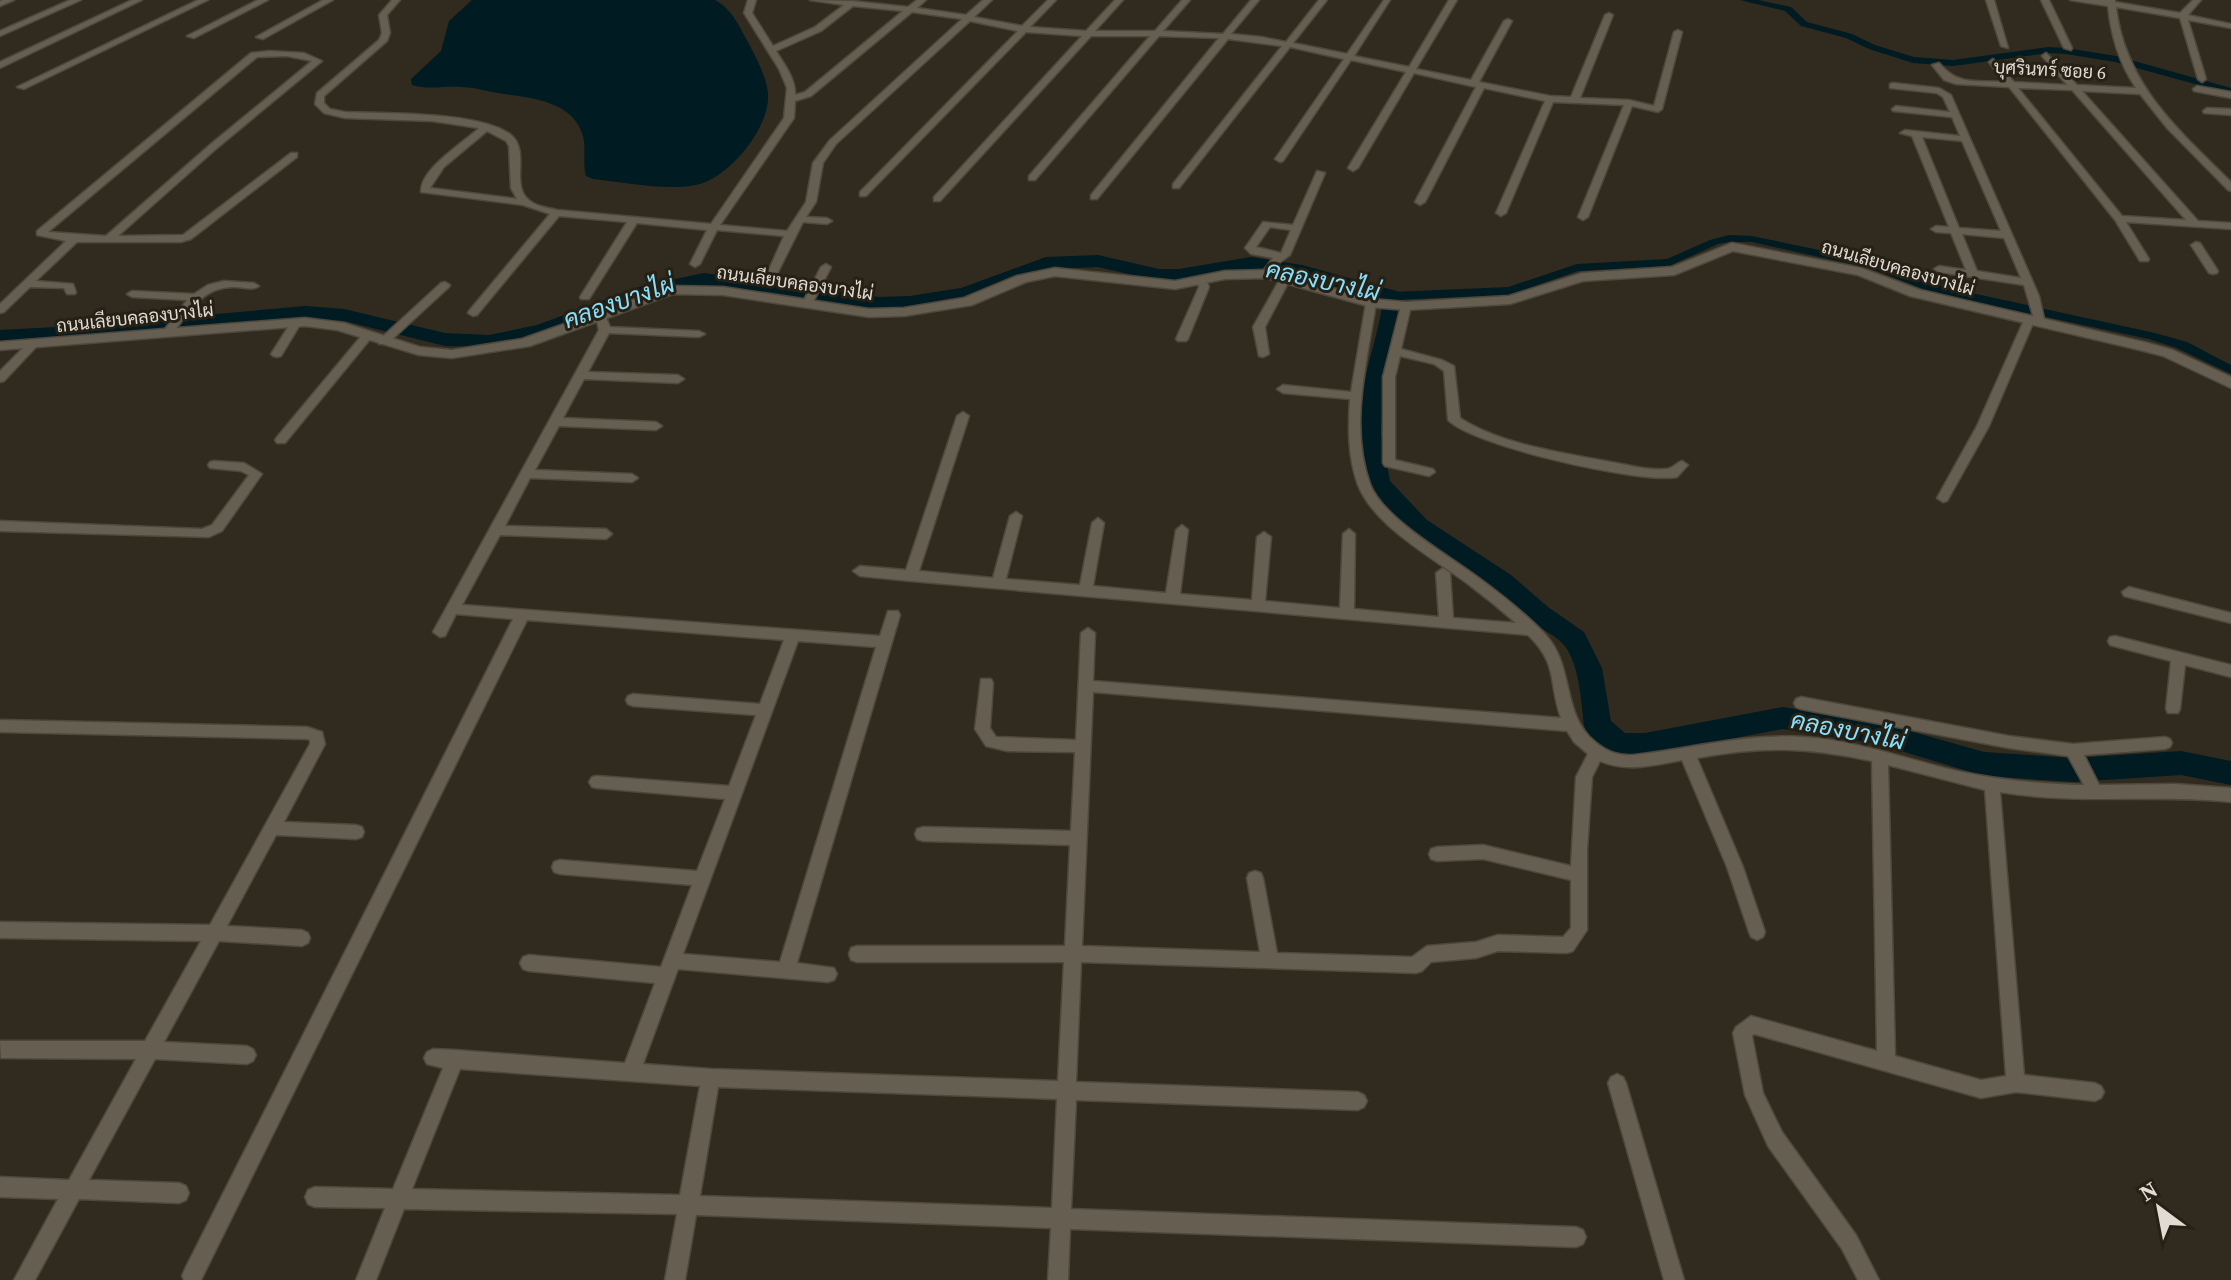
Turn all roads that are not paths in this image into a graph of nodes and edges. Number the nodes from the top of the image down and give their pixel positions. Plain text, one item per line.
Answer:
1 (10, 0) edge
2 (77, 0) edge
3 (138, 0) edge
4 (204, 0) edge
5 (264, 0) edge
6 (329, 0) edge
7 (396, 0) edge
8 (752, 0) edge
9 (814, 0) edge
10 (922, 0) edge
11 (988, 0) edge
12 (1052, 0) edge
13 (1119, 0) edge
14 (1186, 0) edge
15 (1255, 0) edge
16 (1323, 0) edge
17 (1453, 0) edge
18 (1990, 0) edge
19 (2045, 0) edge
20 (2074, 0) edge
21 (2197, 0) edge
22 (1387, 1) edge
23 (853, 2) edge
24 (2111, 2) edge
25 (0, 4) edge
26 (911, 9) junction
27 (1609, 15) dead end
28 (2183, 15) junction
29 (967, 18) junction
30 (1508, 21) dead end
31 (2231, 26) edge
32 (1022, 29) junction
33 (1678, 32) dead end
34 (0, 34) edge
35 (1086, 34) junction
36 (1156, 35) junction
37 (1226, 35) junction
38 (191, 36) dead end
39 (260, 37) dead end
40 (1288, 44) junction
41 (2005, 46) dead end
42 (2068, 48) dead end
43 (770, 50) junction
44 (2046, 56) dead end
45 (1350, 57) junction
46 (1993, 62) dead end
47 (0, 65) edge
48 (1936, 65) dead end
49 (1411, 71) junction
50 (1904, 74) dead end
51 (2202, 79) dead end
52 (2012, 84) junction
53 (1476, 86) junction
54 (1893, 86) dead end
55 (21, 87) dead end
56 (2076, 87) junction
57 (1907, 88) junction
58 (2197, 89) dead end
59 (2140, 91) junction
60 (2231, 95) edge
61 (793, 99) junction
62 (1550, 99) junction
63 (1575, 99) junction
64 (1629, 103) junction
65 (1896, 109) dead end
66 (2207, 111) dead end
67 (2231, 112) edge
68 (1956, 115) junction
69 (486, 127) junction
70 (1967, 139) junction
71 (294, 155) dead end
72 (1280, 159) dead end
73 (1353, 168) dead end
74 (1320, 173) dead end
75 (1032, 178) dead end
76 (1176, 186) dead end
77 (2231, 188) edge
78 (863, 194) dead end
79 (1094, 197) dead end
80 (937, 199) dead end
81 (1420, 202) dead end
82 (527, 203) junction
83 (556, 213) junction
84 (1501, 213) dead end
85 (1583, 217) dead end
86 (799, 219) junction
87 (2119, 219) junction
88 (633, 221) junction
89 (827, 221) dead end
90 (2195, 224) junction
91 (2231, 226) edge
92 (713, 228) junction
93 (1296, 228) junction
94 (1936, 229) dead end
95 (1956, 231) junction
96 (790, 234) junction
97 (2007, 235) junction
98 (76, 237) junction
99 (110, 238) junction
100 (2196, 245) dead end
101 (2144, 259) dead end
102 (695, 264) dead end
103 (1272, 265) junction
104 (826, 267) dead end
105 (1939, 269) dead end
106 (2214, 271) dead end
107 (772, 274) dead end
108 (1973, 274) junction
109 (1285, 279) junction
110 (1202, 281) junction
111 (2027, 282) junction
112 (25, 284) junction
113 (445, 285) dead end
114 (254, 286) dead end
115 (71, 292) dead end
116 (132, 294) dead end
117 (194, 297) junction
118 (585, 297) dead end
119 (808, 302) junction
120 (1377, 303) junction
121 (1402, 306) junction
122 (0, 310) edge
123 (473, 313) dead end
124 (2036, 320) junction
125 (296, 323) junction
126 (603, 324) junction
127 (170, 331) junction
128 (699, 334) dead end
129 (367, 336) junction
130 (1182, 339) dead end
131 (385, 340) junction
132 (32, 345) junction
133 (0, 346) edge
134 (1395, 351) junction
135 (277, 354) dead end
136 (1263, 354) dead end
137 (581, 375) junction
138 (0, 378) edge
139 (678, 379) dead end
140 (2231, 383) edge
141 (1283, 389) dead end
142 (1356, 396) junction
143 (963, 416) dead end
144 (555, 422) junction
145 (656, 426) dead end
146 (281, 440) dead end
147 (214, 465) dead end
148 (1682, 465) dead end
149 (1429, 472) dead end
150 (527, 474) junction
151 (632, 478) dead end
152 (1943, 498) dead end
153 (1016, 516) dead end
154 (1098, 523) dead end
155 (0, 526) edge
156 (496, 530) junction
157 (1182, 530) dead end
158 (606, 534) dead end
159 (1349, 534) dead end
160 (1264, 537) dead end
161 (860, 571) dead end
162 (1443, 573) dead end
163 (911, 576) junction
164 (998, 584) junction
165 (1085, 592) junction
166 (2129, 592) dead end
167 (1172, 600) junction
168 (1258, 607) junction
169 (453, 609) junction
170 (523, 613) junction
171 (893, 615) dead end
172 (1347, 615) junction
173 (2231, 618) edge
174 (1446, 624) junction
175 (1532, 630) junction
176 (440, 632) dead end
177 (1088, 633) dead end
178 (793, 635) junction
179 (2115, 641) dead end
180 (884, 642) junction
181 (2179, 657) junction
182 (2231, 671) edge
183 (986, 683) dead end
184 (1086, 686) junction
185 (633, 700) dead end
186 (1801, 703) dead end
187 (2173, 709) dead end
188 (765, 710) junction
189 (1570, 725) junction
190 (0, 726) edge
191 (2165, 743) dead end
192 (1083, 746) junction
193 (1597, 751) junction
194 (1687, 753) junction
195 (2074, 753) junction
196 (1880, 758) junction
197 (597, 782) dead end
198 (1992, 785) junction
199 (2094, 790) junction
200 (735, 793) junction
201 (2231, 795) edge
202 (273, 828) junction
203 (356, 832) dead end
204 (923, 834) dead end
205 (1079, 838) junction
206 (1437, 854) dead end
207 (560, 867) dead end
208 (1579, 875) junction
209 (1255, 878) dead end
210 (704, 879) junction
211 (0, 930) edge
212 (1757, 932) dead end
213 (212, 933) junction
214 (302, 938) dead end
215 (857, 954) dead end
216 (1072, 954) junction
217 (1270, 960) junction
218 (529, 963) dead end
219 (671, 968) junction
220 (786, 970) junction
221 (828, 974) dead end
222 (1, 1049) edge
223 (148, 1050) junction
224 (247, 1055) dead end
225 (433, 1058) dead end
226 (455, 1059) junction
227 (1886, 1062) junction
228 (631, 1072) junction
229 (711, 1078) junction
230 (1617, 1083) dead end
231 (2016, 1083) junction
232 (1067, 1089) junction
233 (2095, 1092) dead end
234 (1358, 1101) dead end
235 (0, 1187) edge
236 (74, 1188) junction
237 (179, 1193) dead end
238 (315, 1197) dead end
239 (397, 1199) junction
240 (688, 1205) junction
241 (1059, 1218) junction
242 (1576, 1237) dead end
243 (192, 1276) dead end
244 (24, 1280) edge
245 (366, 1280) edge
246 (675, 1280) edge
247 (1058, 1280) edge
248 (1674, 1280) edge
249 (1869, 1280) edge

1 - 25 street
2 - 34 street
3 - 47 street
4 - 55 street
5 - 38 street
6 - 39 street
7 - 69 street
8 - 43 street
9 - 23 street
10 - 26 street
11 - 29 street
12 - 32 street
13 - 35 street
14 - 36 street
15 - 37 street
16 - 40 street
17 - 49 street
18 - 41 street
19 - 42 street
20 - 24 street
21 - 28 street
22 - 45 street
23 - 26 street
23 - 43 street
24 - 28 street
24 - 59 street
26 - 29 street
26 - 61 street
27 - 63 street
28 - 31 street
28 - 51 street
29 - 32 street
29 - 86 street
30 - 53 street
32 - 35 street
32 - 78 street
33 - 64 street
35 - 36 street
35 - 80 street
36 - 37 street
36 - 75 street
37 - 40 street
37 - 79 street
40 - 45 street
40 - 76 street
43 - 61 street
44 - 56 street
45 - 49 street
45 - 72 street
46 - 52 street
48 - 52 street, บุศรินทร์ ซอย 6
49 - 53 street
49 - 73 street
50 - 57 street
52 - 56 street, บุศรินทร์ ซอย 6
52 - 87 street
53 - 62 street
53 - 81 street
54 - 57 street
56 - 59 street, บุศรินทร์ ซอย 6
56 - 90 street
57 - 68 street
58 - 60 street
59 - 77 street
61 - 92 street
62 - 63 street
62 - 84 street
63 - 64 street
64 - 85 street
65 - 68 street
66 - 67 street
68 - 70 street
69 - 82 street
69 - 82 street
70 - 95 street
70 - 97 street
71 - 99 street
74 - 93 street
82 - 83 street
83 - 88 street
83 - 123 street
86 - 89 street
86 - 96 street
87 - 90 street
87 - 101 street
88 - 92 street
88 - 118 street
90 - 91 street
92 - 96 street
92 - 102 street
93 - 103 street
93 - 103 street
94 - 95 street
95 - 97 street
95 - 108 street
96 - 107 street
97 - 111 street
98 - 99 street
98 - 99 street
98 - 112 street
100 - 106 street
103 - 109 street, ถนนเลียบคลองบางไผ่
103 - 110 street, ถนนเลียบคลองบางไผ่
104 - 119 street
105 - 108 street
108 - 111 street
109 - 120 street, ถนนเลียบคลองบางไผ่
109 - 136 street
110 - 119 street, ถนนเลียบคลองบางไผ่
110 - 130 street
111 - 124 street
112 - 115 street
112 - 122 street
113 - 131 street
114 - 117 street
116 - 117 street
117 - 127 street
119 - 126 street, ถนนเลียบคลองบางไผ่
120 - 121 street, ถนนเลียบคลองบางไผ่
120 - 142 street
121 - 124 street, ถนนเลียบคลองบางไผ่
121 - 134 street
124 - 140 street, ถนนเลียบคลองบางไผ่
124 - 152 street
125 - 127 street, ถนนเลียบคลองบางไผ่
125 - 129 street, ถนนเลียบคลองบางไผ่
125 - 135 street
126 - 128 street
126 - 131 street, ถนนเลียบคลองบางไผ่
126 - 137 street
127 - 132 street, ถนนเลียบคลองบางไผ่
129 - 131 street, ถนนเลียบคลองบางไผ่
129 - 146 street
132 - 133 street, ถนนเลียบคลองบางไผ่
132 - 138 street
134 - 148 street
134 - 149 street
137 - 139 street
137 - 144 street
141 - 142 street
142 - 175 street
143 - 163 street
144 - 145 street
144 - 150 street
147 - 155 street
150 - 151 street
150 - 156 street
153 - 164 street
154 - 165 street
156 - 158 street
156 - 169 street
157 - 167 street
159 - 172 street
160 - 168 street
161 - 163 street
162 - 174 street
163 - 164 street
164 - 165 street
165 - 167 street
166 - 173 street
167 - 168 street
168 - 172 street
169 - 170 street
169 - 176 street
170 - 178 street
170 - 243 street
171 - 180 street
172 - 174 street
174 - 175 street
175 - 189 street
177 - 184 street
178 - 180 street
178 - 188 street
179 - 181 street
180 - 220 street
181 - 182 street
181 - 187 street
183 - 192 street
184 - 189 street
184 - 192 street
185 - 188 street
186 - 195 street
188 - 200 street
189 - 193 street
190 - 202 street
191 - 195 street
192 - 205 street
193 - 194 street
193 - 208 street
194 - 196 street
194 - 212 street
195 - 199 street
196 - 198 street
196 - 227 street
197 - 200 street
198 - 199 street
198 - 231 street
199 - 201 street
200 - 210 street
202 - 203 street
202 - 213 street
204 - 205 street
205 - 216 street
206 - 208 street
207 - 210 street
208 - 217 street
209 - 217 street
210 - 219 street
211 - 213 street
213 - 214 street
213 - 223 street
215 - 216 street
216 - 217 street
216 - 232 street
218 - 219 street
219 - 220 street
219 - 228 street
220 - 221 street
222 - 223 street
223 - 224 street
223 - 236 street
225 - 226 street
226 - 228 street
226 - 239 street
227 - 231 street
227 - 249 street
228 - 229 street
229 - 232 street
229 - 240 street
230 - 248 street
231 - 233 street
232 - 234 street
232 - 241 street
235 - 236 street
236 - 237 street
236 - 244 street
238 - 239 street
239 - 240 street
239 - 245 street
240 - 241 street
240 - 246 street
241 - 242 street
241 - 247 street

